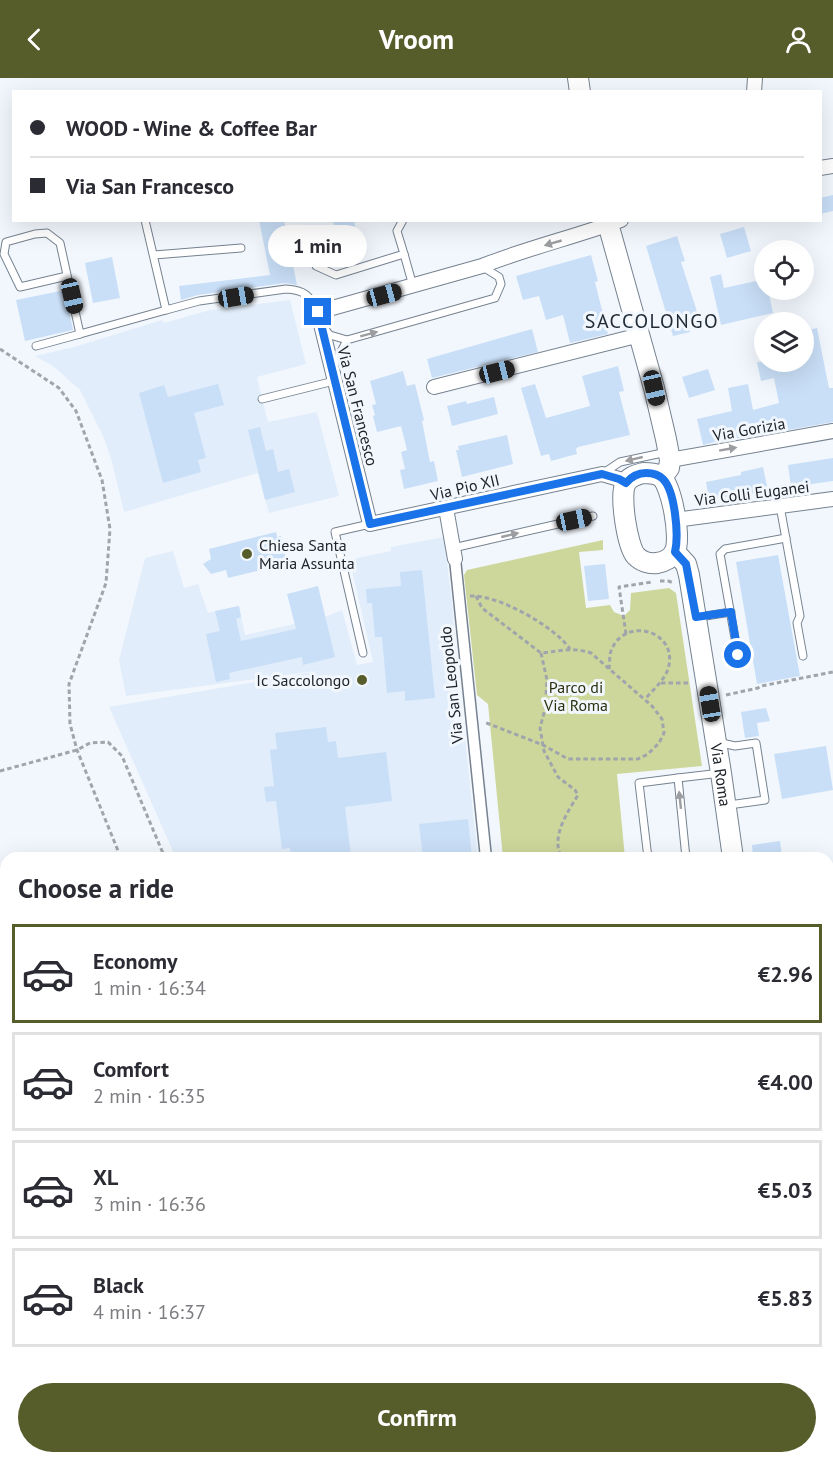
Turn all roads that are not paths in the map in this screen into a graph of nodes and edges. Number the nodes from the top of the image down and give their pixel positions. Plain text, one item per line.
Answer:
1 (146, 222) edge
2 (402, 222) edge
3 (612, 222) edge
4 (310, 231) dead end
5 (241, 248) dead end
6 (404, 254) junction
7 (154, 255) junction
8 (482, 266) junction
9 (67, 276) junction
10 (413, 286) junction
11 (166, 310) junction
12 (318, 312) junction
13 (321, 327) junction
14 (80, 334) junction
15 (640, 335) junction
16 (346, 340) junction
17 (36, 346) dead end
18 (333, 376) junction
19 (434, 387) dead end
20 (262, 399) dead end
21 (833, 431) edge
22 (667, 463) junction
23 (602, 474) junction
24 (626, 483) junction
25 (833, 499) edge
26 (780, 506) junction
27 (446, 508) junction
28 (594, 516) dead end
29 (680, 519) junction
30 (370, 524) junction
31 (786, 538) junction
32 (675, 552) junction
33 (454, 554) junction
34 (731, 612) junction
35 (696, 617) junction
36 (363, 653) dead end
37 (738, 655) dead end
38 (803, 656) dead end
39 (717, 742) junction
40 (722, 773) junction
41 (678, 778) junction
42 (726, 806) junction
43 (485, 852) edge
44 (647, 852) edge
45 (685, 852) edge
46 (732, 852) edge

1 - 7 lane
2 - 6 lane
3 -> 8 street
3 - 15 main road
4 - 6 lane
5 - 7 lane
6 - 10 lane
7 - 11 lane
8 - 10 street
16 -> 8 lane
9 - 9 lane
9 - 14 lane
10 - 12 street
11 - 12 lane
11 - 14 lane
12 - 13 street, Via San Francesco
13 - 16 lane
13 - 18 street, Via San Francesco
14 - 17 lane
15 - 19 street
15 - 22 main road
16 - 18 lane
18 - 20 lane
18 - 30 street, Via San Francesco
22 -> 21 street, Via Gorizia
22 -> 23 lane, Via Pio XII
22 - 24 main road
22 - 29 main road
23 - 24 street
23 - 27 street, Via Pio XII
24 - 32 main road
25 - 26 street, Via Colli Euganei
26 - 29 street, Via Colli Euganei
26 - 31 lane
27 - 30 street, Via Pio XII
27 - 33 street, Via San Leopoldo
33 -> 28 lane
29 - 32 main road
30 - 36 lane, Via Pio XII
31 - 34 lane
31 - 38 lane
32 - 35 main road, Via Roma
33 - 43 street, Via San Leopoldo
34 - 35 lane
34 - 37 lane
35 - 39 main road, Via Roma
39 - 40 main road, Via Roma
39 - 42 lane
40 - 41 lane
40 - 42 main road, Via Roma
41 - 44 lane
45 -> 41 lane
42 - 46 main road, Via Roma

